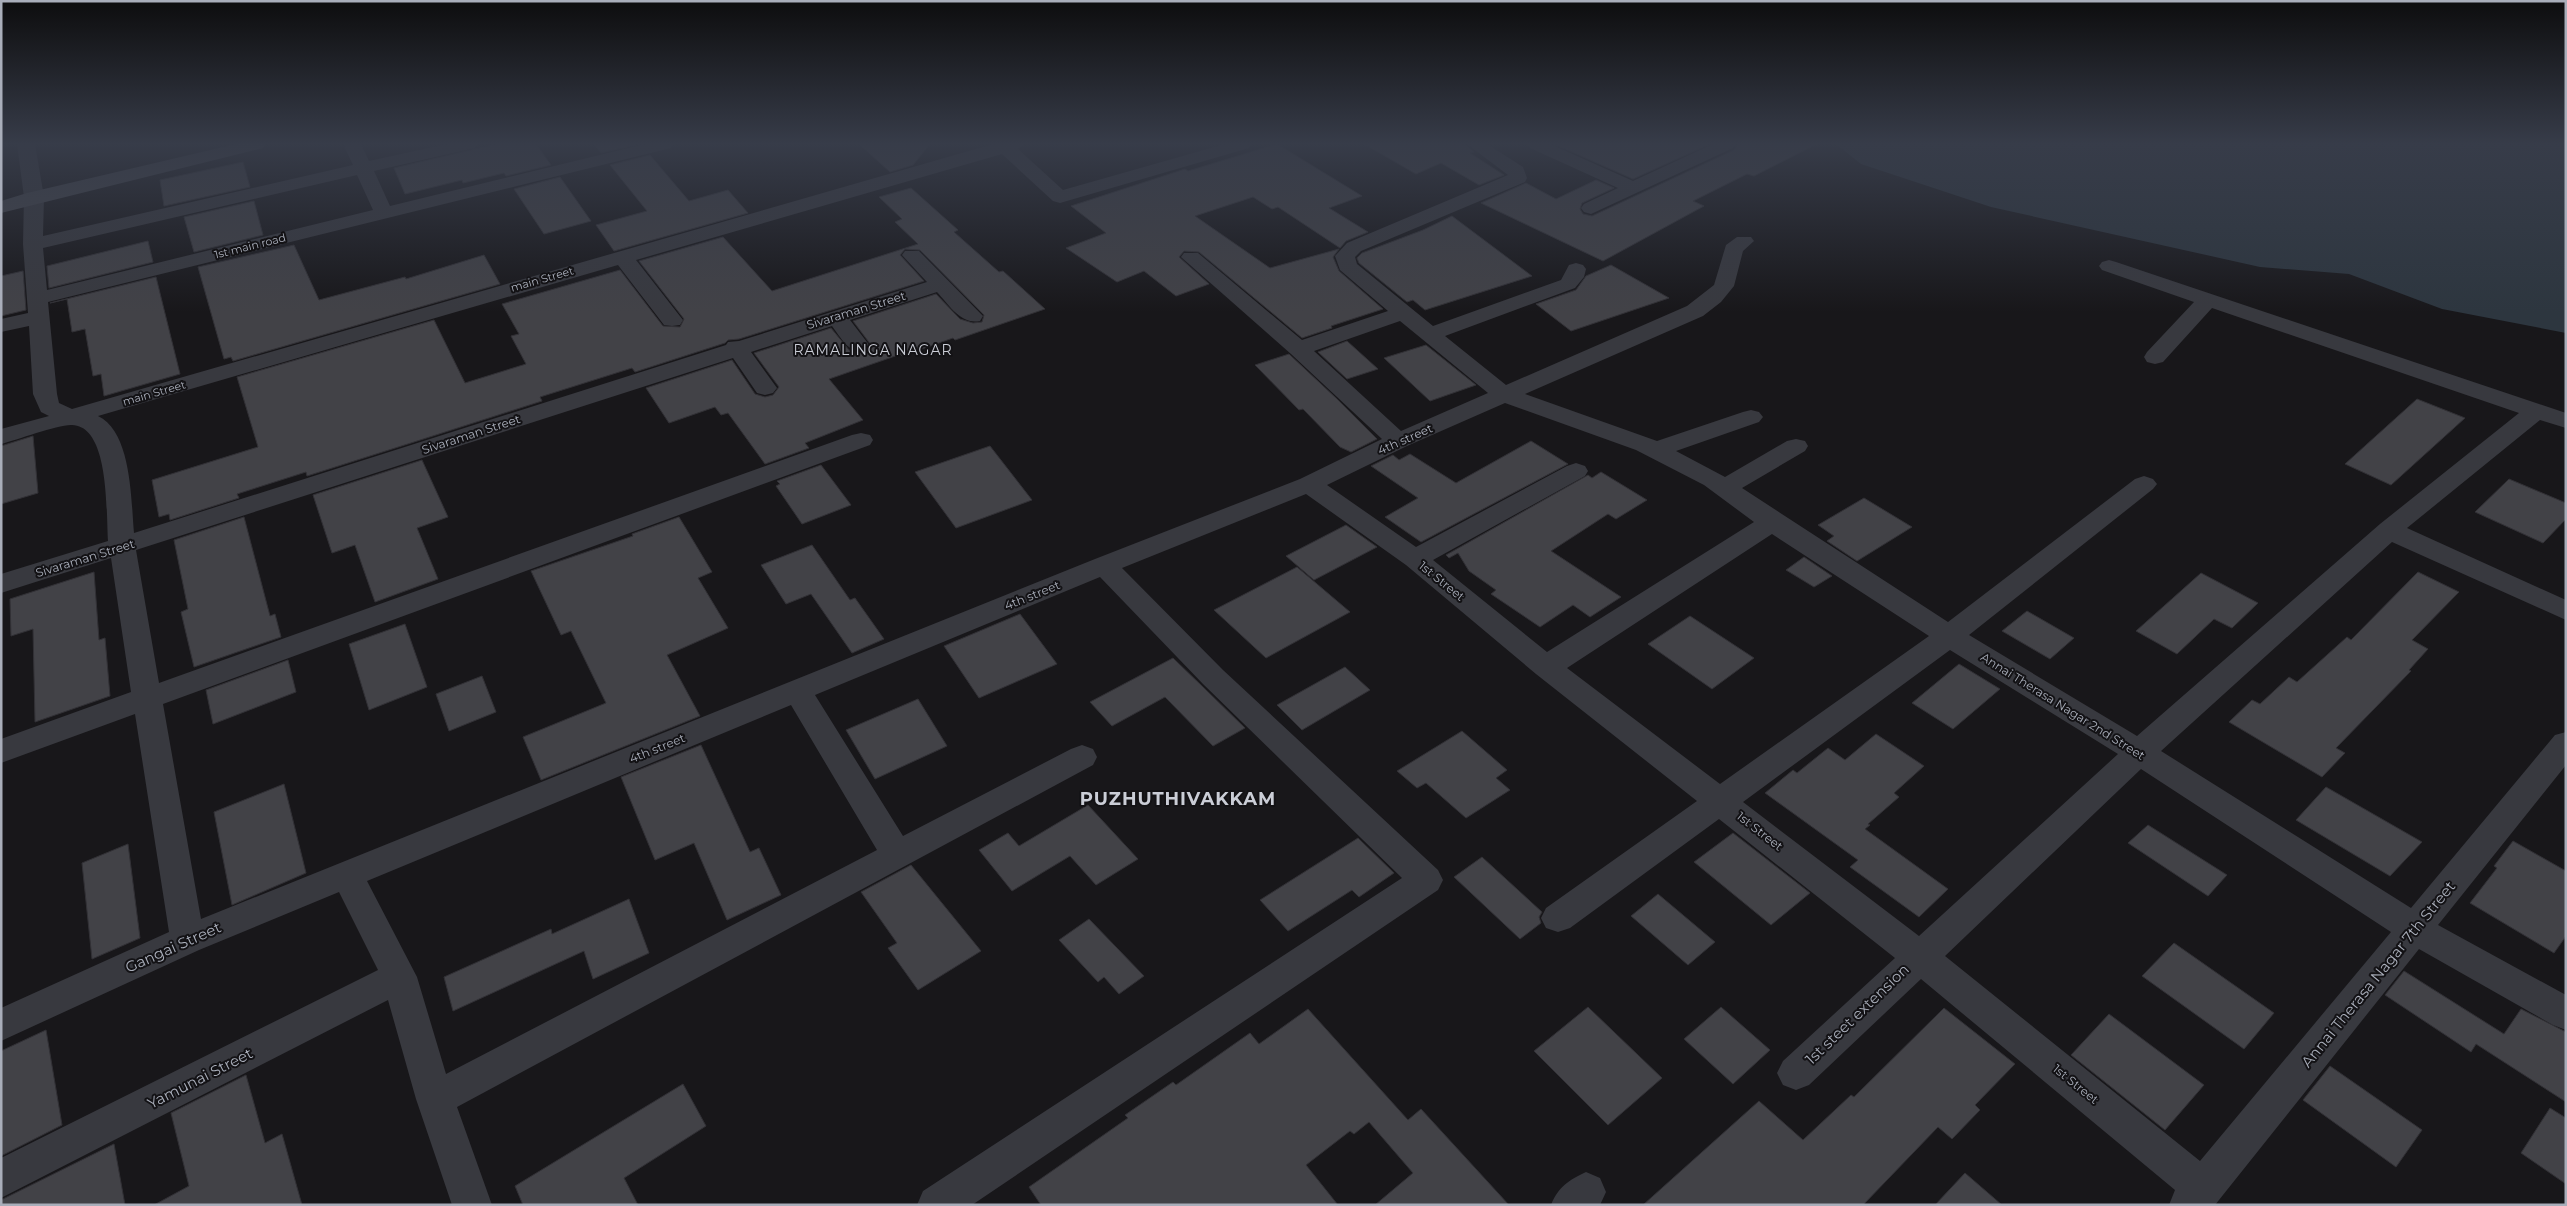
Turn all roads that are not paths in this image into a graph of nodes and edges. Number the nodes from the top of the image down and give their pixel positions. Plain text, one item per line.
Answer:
1 (23, 200) edge
2 (34, 200) edge
3 (221, 200) edge
4 (378, 200) edge
5 (436, 200) edge
6 (814, 200) edge
7 (1467, 200) edge
8 (1607, 200) edge
9 (4, 206) edge
10 (1591, 208) dead end
11 (384, 213) junction
12 (1744, 241) dead end
13 (33, 244) junction
14 (912, 255) dead end
15 (622, 256) junction
16 (1191, 257) dead end
17 (2109, 266) dead end
18 (1576, 269) dead end
19 (940, 284) junction
20 (2208, 300) junction
21 (39, 308) junction
22 (1402, 313) junction
23 (836, 316) junction
24 (972, 316) dead end
25 (672, 320) dead end
26 (1, 326) edge
27 (1430, 334) junction
28 (859, 346) dead end
29 (736, 347) junction
30 (1299, 349) junction
31 (2155, 357) dead end
32 (765, 388) dead end
33 (1504, 396) junction
34 (2536, 411) junction
35 (70, 417) junction
36 (1751, 417) dead end
37 (2566, 421) edge
38 (1, 437) edge
39 (861, 440) dead end
40 (1398, 441) junction
41 (1796, 446) dead end
42 (1655, 450) junction
43 (1576, 471) dead end
44 (1309, 484) junction
45 (1719, 484) junction
46 (2144, 484) dead end
47 (1772, 522) junction
48 (2389, 530) junction
49 (122, 546) junction
50 (1415, 559) junction
51 (1104, 565) junction
52 (1, 584) edge
53 (2566, 610) edge
54 (1948, 636) junction
55 (1546, 667) junction
56 (797, 690) junction
57 (146, 698) junction
58 (2566, 743) edge
59 (1, 751) edge
60 (2139, 752) junction
61 (1082, 756) dead end
62 (1720, 800) junction
63 (897, 855) junction
64 (347, 874) junction
65 (1558, 918) dead end
66 (2415, 929) junction
67 (187, 940) junction
68 (1919, 956) junction
69 (399, 978) junction
70 (2566, 1014) edge
71 (1, 1025) edge
72 (1796, 1073) dead end
73 (435, 1099) junction
74 (1, 1179) edge
75 (2196, 1196) edge
76 (465, 1202) edge
77 (937, 1205) edge

1 - 9 main road
2 - 13 street
3 - 13 street
4 - 11 street
5 - 11 street, 1st main road
6 - 15 street, main Street
7 - 22 street
8 - 10 street
11 - 21 street, 1st main road
12 - 33 street, 4th street
13 - 21 street
14 - 19 street
15 - 25 street
15 - 35 street, main Street
16 - 30 street
17 - 20 street
18 - 27 street
19 - 23 street, Sivaraman Street
19 - 24 street
20 - 31 street
20 - 34 street
21 - 26 street, 1st main road
21 - 35 street
22 - 27 street
22 - 30 street
23 - 28 street
23 - 29 street, Sivaraman Street
27 - 33 street
29 - 32 street
29 - 49 street, Sivaraman Street
30 - 40 street
33 - 40 street, 4th street
33 - 42 street
34 - 37 street
34 - 48 street, 1st steet extension
35 - 38 street, main Street
35 - 49 street
36 - 42 street
39 - 57 street
40 - 44 street, 4th street
41 - 45 street
42 - 45 street
43 - 50 street
44 - 50 street, 1st Street
44 - 51 street, 4th street
45 - 47 street, Annai Therasa Nagar 2nd Street
46 - 54 street
47 - 54 street, Annai Therasa Nagar 2nd Street
47 - 55 street
48 - 53 street
48 - 60 street, 1st steet extension
49 - 52 street, Sivaraman Street
49 - 57 street
50 - 55 street, 1st Street
51 - 56 street, 4th street
51 - 77 street
54 - 60 street, Annai Therasa Nagar 2nd Street
54 - 62 street
55 - 62 street, 1st Street
56 - 63 street
56 - 64 street, 4th street
57 - 59 street
57 - 67 street
58 - 66 street, Annai Therasa Nagar 7th Street
60 - 66 street, Annai Therasa Nagar 2nd Street
60 - 68 street, 1st steet extension
61 - 63 street
62 - 65 street
62 - 68 street, 1st Street
63 - 73 street
64 - 67 street, Gangai Street
64 - 69 street
66 - 70 street, Annai Therasa Nagar 2nd Street
66 - 75 street, Annai Therasa Nagar 7th Street
67 - 71 street, Gangai Street
68 - 72 street, 1st steet extension
68 - 75 street, 1st Street
69 - 73 street
69 - 74 street, Yamunai Street
73 - 76 street

